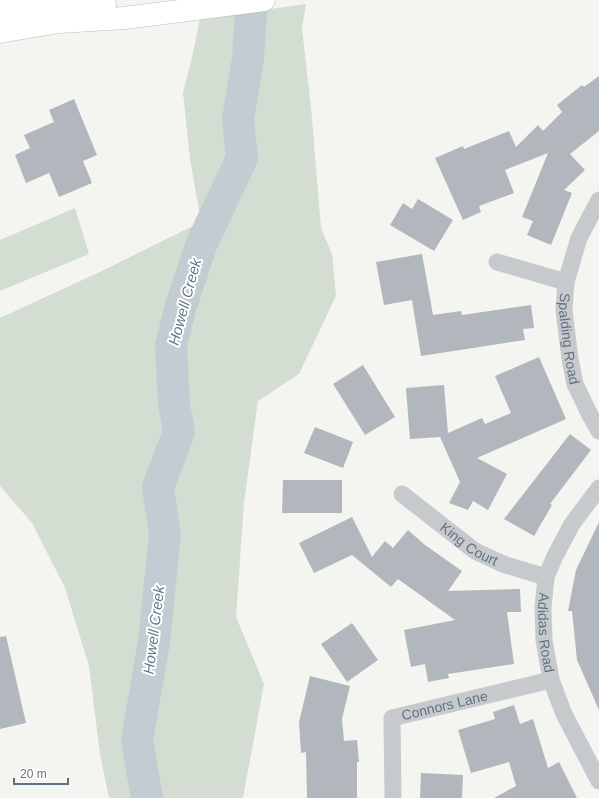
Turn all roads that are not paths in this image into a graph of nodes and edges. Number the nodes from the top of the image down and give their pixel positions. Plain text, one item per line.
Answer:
1 (162, 0) edge
2 (260, 1) edge
3 (0, 10) edge
4 (0, 32) edge
5 (599, 200) edge
6 (497, 262) dead end
7 (566, 282) junction
8 (599, 431) edge
9 (599, 488) edge
10 (402, 494) dead end
11 (546, 577) junction
12 (551, 680) junction
13 (599, 782) edge
14 (393, 798) edge

1 - 3 street
2 - 4 street
5 - 7 street, Spalding Road
6 - 7 street
7 - 8 street, Spalding Road
9 - 11 street, Adidas Road
10 - 11 street, King Court
11 - 12 street, Adidas Road
12 - 13 street, Adidas Road
12 - 14 street, Connors Lane

